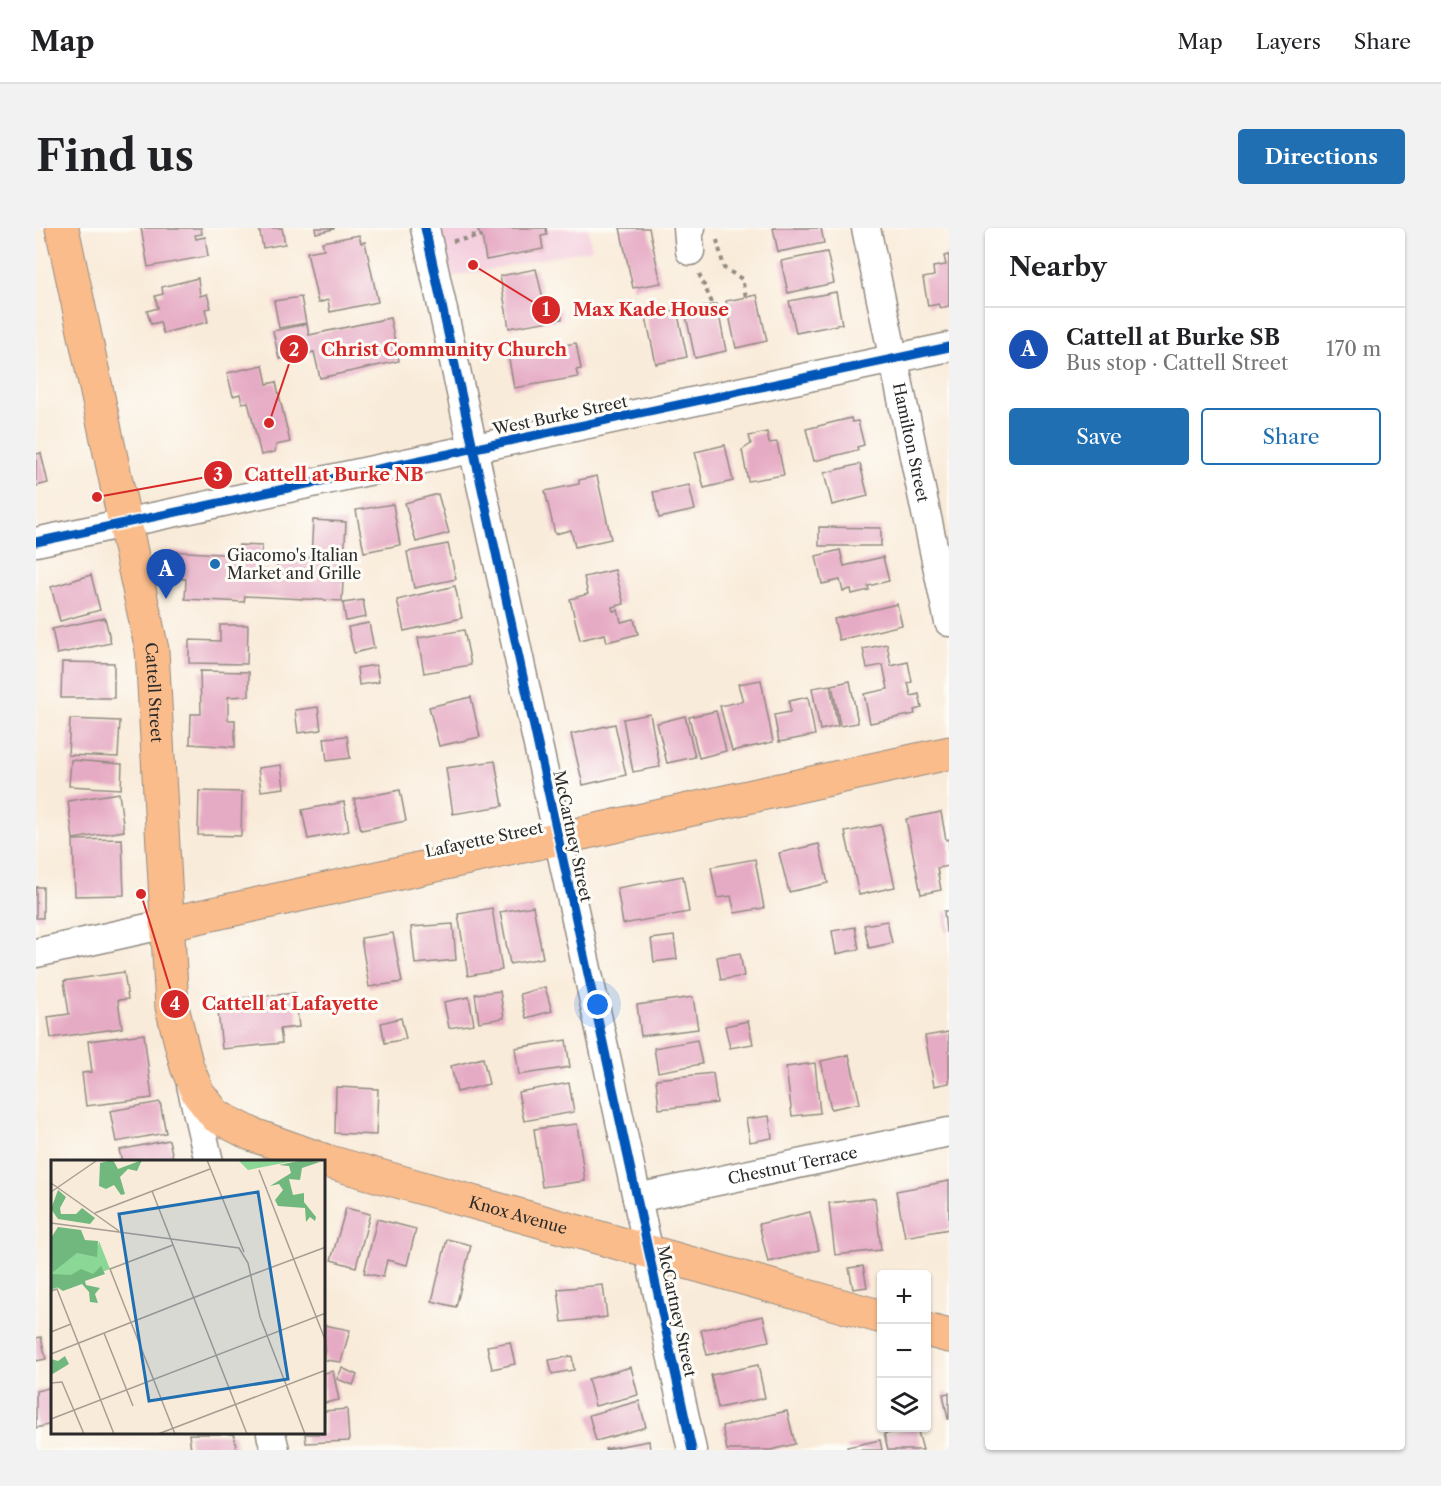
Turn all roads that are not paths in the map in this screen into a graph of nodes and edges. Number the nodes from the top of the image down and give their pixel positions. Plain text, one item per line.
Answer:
1 (62, 228) edge
2 (425, 228) edge
3 (866, 228) edge
4 (949, 347) edge
5 (893, 359) junction
6 (473, 448) junction
7 (126, 523) junction
8 (36, 542) edge
9 (949, 622) edge
10 (949, 753) edge
11 (558, 839) junction
12 (166, 924) junction
13 (36, 952) edge
14 (187, 1067) junction
15 (949, 1132) edge
16 (208, 1160) edge
17 (323, 1160) edge
18 (326, 1161) edge
19 (637, 1198) junction
20 (648, 1249) junction
21 (877, 1316) edge
22 (931, 1331) edge
23 (949, 1336) edge
24 (271, 1435) edge
25 (275, 1450) edge
26 (692, 1450) edge

1 - 7 main road, Cattell Street
2 - 6 street, McCartney Street
3 - 5 street, Hamilton Street
4 - 5 street, West Burke Street
5 - 6 street, West Burke Street
5 - 9 street, Hamilton Street
6 - 7 street, West Burke Street
6 - 11 street, McCartney Street
7 - 8 street, West Burke Street
7 - 12 main road, Cattell Street
10 - 11 main road, Lafayette Street
11 - 12 main road, Lafayette Street
11 - 19 street, McCartney Street
12 - 13 street, Lafayette Street
12 - 14 main road, Cattell Street
14 - 16 street, Cattell Street
14 - 17 main road, Knox Avenue
15 - 19 street, Chestnut Terrace
18 - 20 main road, Knox Avenue
19 - 20 street, McCartney Street
20 - 21 main road, Knox Avenue
20 - 26 street, McCartney Street
22 - 23 main road
24 - 25 street

